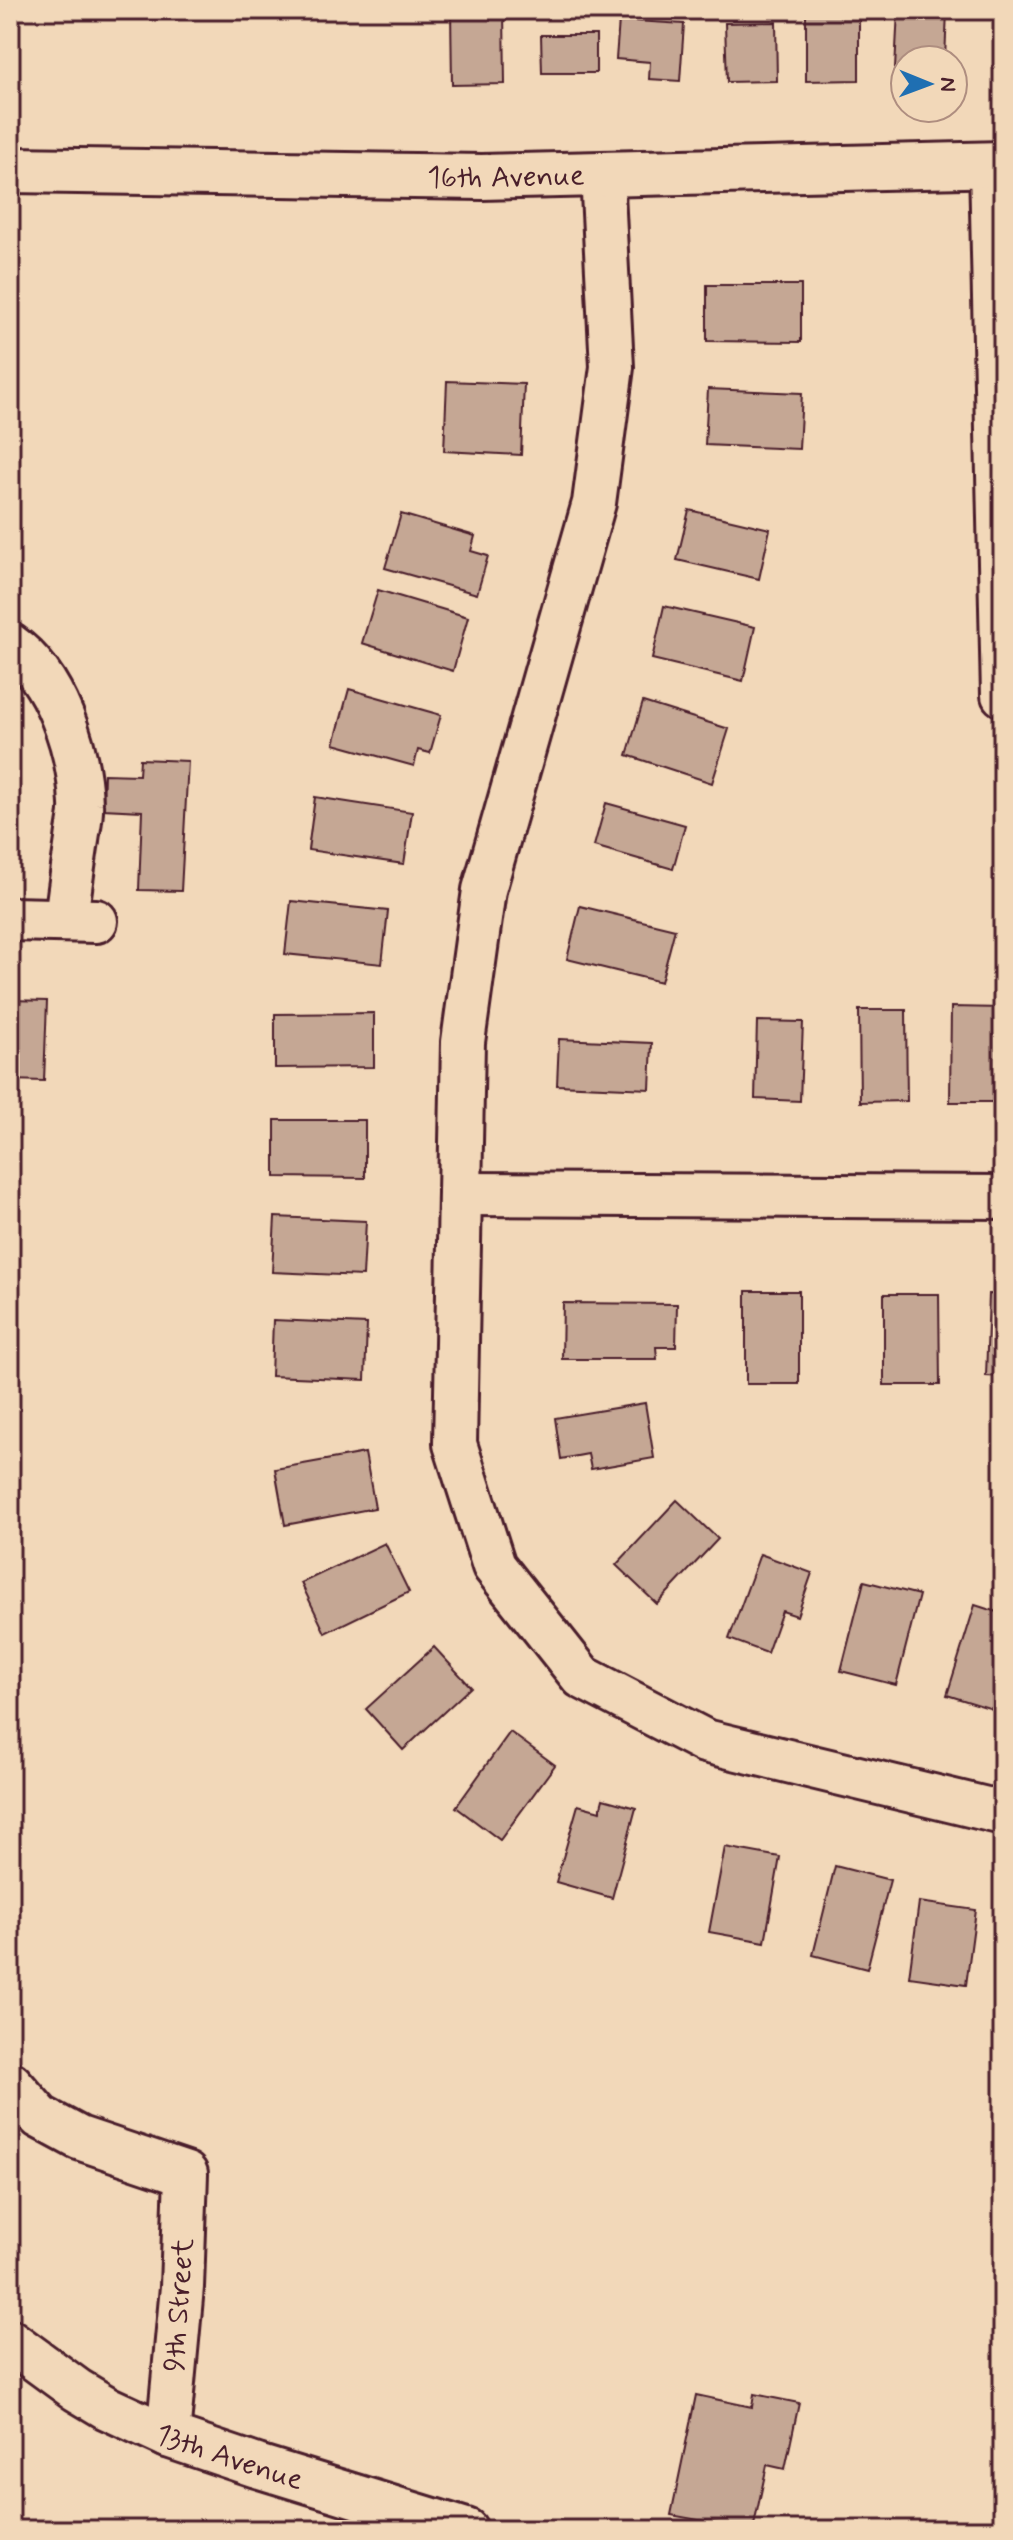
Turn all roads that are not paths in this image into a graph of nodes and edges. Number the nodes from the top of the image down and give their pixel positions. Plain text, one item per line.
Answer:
1 (997, 164) edge
2 (10, 170) edge
3 (602, 174) junction
4 (10, 645) edge
5 (1003, 695) edge
6 (10, 919) edge
7 (460, 1194) junction
8 (1003, 1197) edge
9 (1003, 1813) edge
10 (10, 2083) edge
11 (10, 2341) edge
12 (168, 2436) junction
13 (466, 2530) edge

1 - 3 street, 16th Avenue
1 - 5 street
2 - 3 street, 16th Avenue
3 - 7 street
4 - 6 street
7 - 8 street
7 - 9 street
10 - 12 street, 9th Street
11 - 12 street, 13th Avenue
12 - 13 street, 13th Avenue

